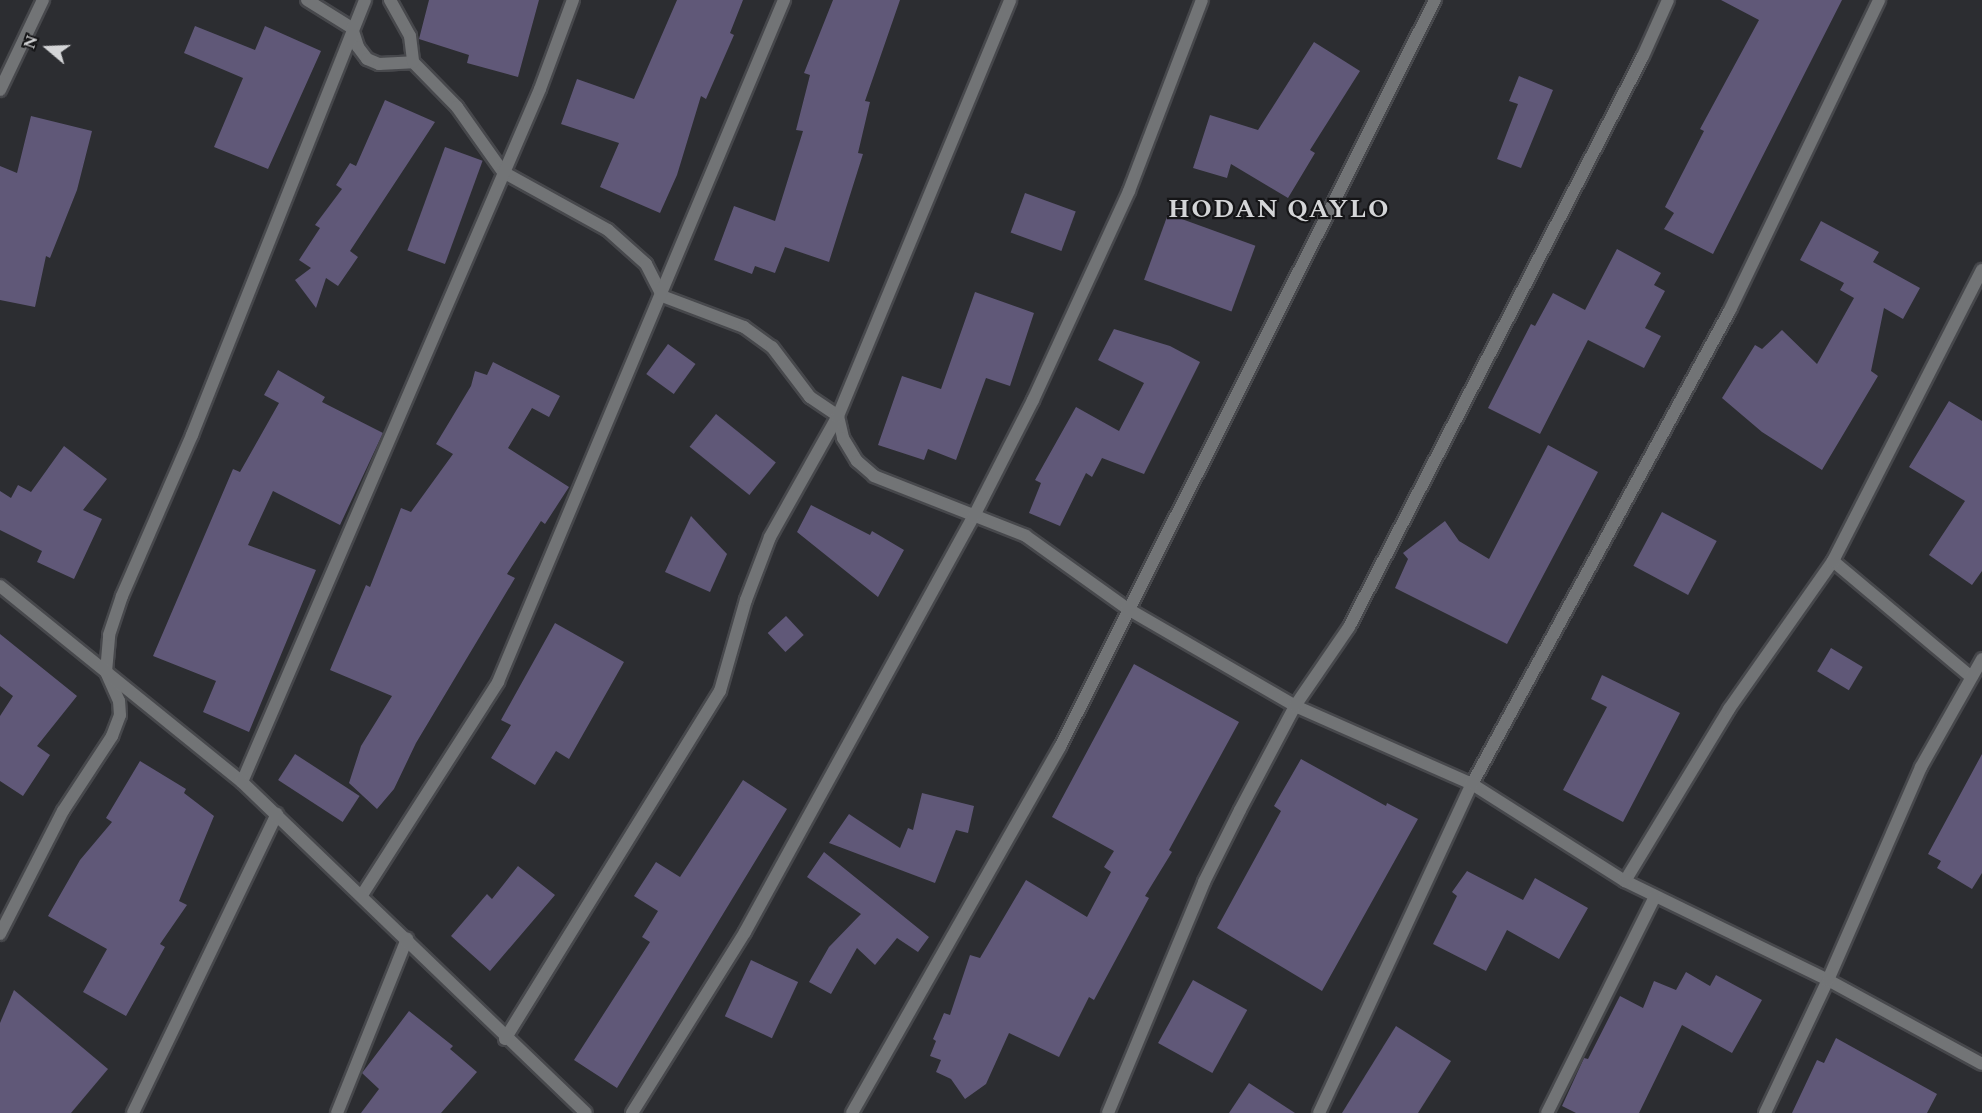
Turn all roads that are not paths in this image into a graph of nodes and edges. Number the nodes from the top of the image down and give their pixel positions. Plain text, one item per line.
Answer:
1 (44, 0) edge
2 (307, 0) edge
3 (365, 0) edge
4 (390, 0) edge
5 (573, 0) edge
6 (783, 0) edge
7 (1010, 0) edge
8 (1202, 0) edge
9 (1435, 0) edge
10 (1668, 0) edge
11 (1879, 0) edge
12 (352, 28) junction
13 (413, 62) junction
14 (0, 90) edge
15 (503, 172) junction
16 (1982, 270) edge
17 (662, 296) junction
18 (838, 416) junction
19 (974, 516) junction
20 (1833, 561) junction
21 (0, 585) edge
22 (1128, 609) junction
23 (1982, 659) edge
24 (106, 672) junction
25 (1971, 677) junction
26 (1295, 706) junction
27 (242, 782) junction
28 (1472, 784) junction
29 (277, 814) junction
30 (1625, 881) junction
31 (362, 895) junction
32 (1654, 896) junction
33 (0, 934) edge
34 (407, 939) junction
35 (1828, 980) junction
36 (506, 1039) junction
37 (1981, 1062) edge
38 (133, 1113) edge
39 (338, 1113) edge
40 (586, 1113) edge
41 (632, 1113) edge
42 (852, 1113) edge
43 (1108, 1113) edge
44 (1319, 1113) edge
45 (1547, 1113) edge
46 (1765, 1113) edge

1 - 14 street
2 - 12 street
3 - 12 street
4 - 13 street
5 - 15 street
6 - 17 street
7 - 18 street
8 - 19 street
9 - 22 street
10 - 26 street
11 - 28 street
12 - 13 street
12 - 24 street
13 - 15 street
15 - 17 street
15 - 27 street
16 - 20 street
17 - 18 street
17 - 31 street
18 - 19 street
18 - 36 street
19 - 22 street
19 - 41 street
20 - 25 street
20 - 30 street
21 - 24 street
22 - 26 street
22 - 42 street
23 - 25 street
24 - 27 street
24 - 33 street
25 - 35 street
26 - 28 street
26 - 43 street
27 - 29 street
28 - 30 street
28 - 44 street
29 - 31 street
29 - 38 street
30 - 32 street
31 - 34 street
32 - 35 street
32 - 45 street
34 - 36 street
34 - 39 street
35 - 37 street
35 - 46 street
36 - 40 street

